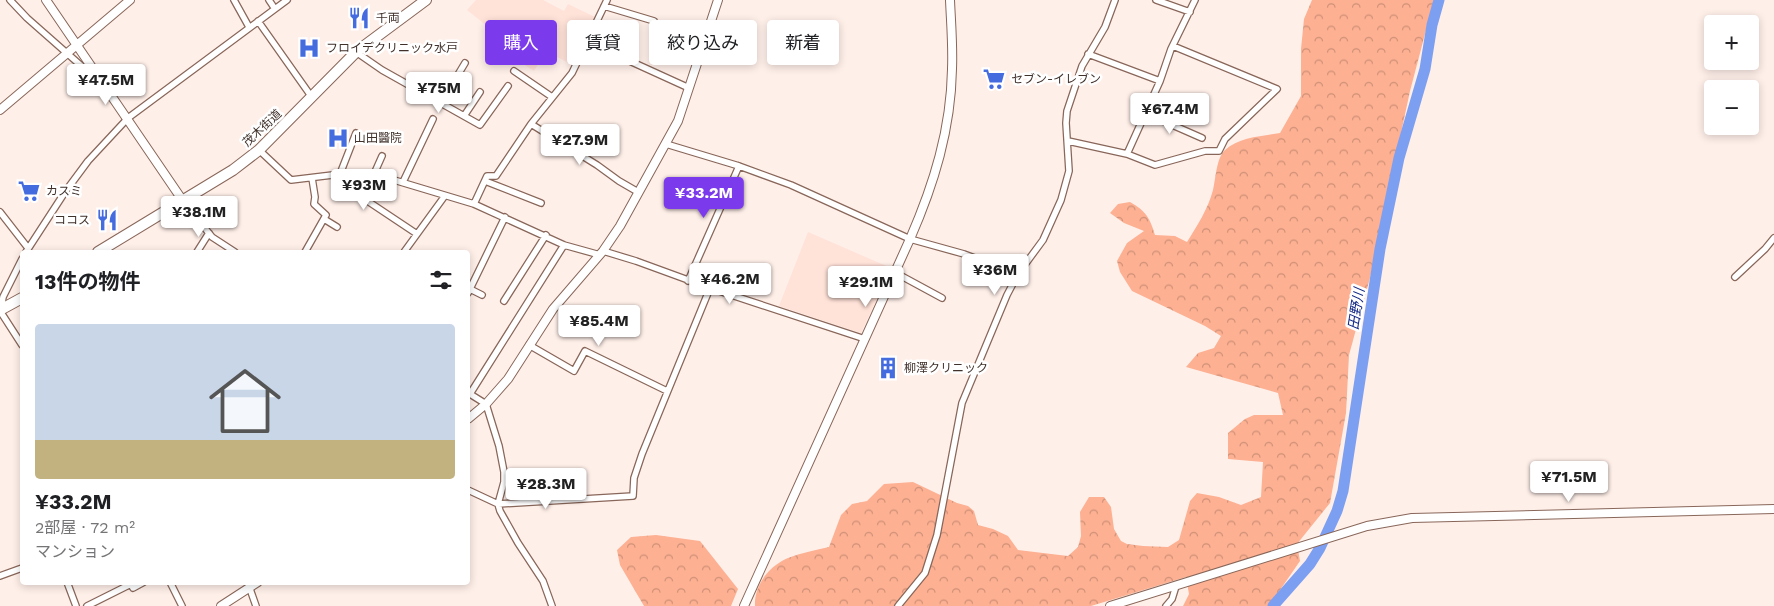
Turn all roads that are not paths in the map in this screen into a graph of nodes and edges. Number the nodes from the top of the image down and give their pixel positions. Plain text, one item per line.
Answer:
1 (10, 0) edge
2 (46, 0) edge
3 (130, 0) edge
4 (234, 0) edge
5 (270, 0) edge
6 (288, 0) edge
7 (426, 0) edge
8 (718, 0) edge
9 (950, 0) edge
10 (1115, 0) edge
11 (1156, 0) edge
12 (1195, 0) edge
13 (605, 3) edge
14 (275, 9) junction
15 (1190, 12) junction
16 (258, 20) junction
17 (598, 20) edge
18 (651, 20) edge
19 (250, 27) junction
20 (78, 46) junction
21 (1173, 46) junction
22 (356, 52) junction
23 (67, 54) junction
24 (1088, 54) junction
25 (466, 63) dead end
26 (576, 65) edge
27 (638, 65) edge
28 (94, 69) junction
29 (514, 71) dead end
30 (1160, 80) junction
31 (508, 86) dead end
32 (689, 88) junction
33 (480, 92) dead end
34 (311, 96) junction
35 (552, 97) junction
36 (441, 103) junction
37 (0, 110) edge
38 (1145, 114) junction
39 (464, 116) junction
40 (128, 118) junction
41 (433, 118) dead end
42 (531, 124) junction
43 (356, 132) dead end
44 (1202, 138) dead end
45 (1068, 141) junction
46 (666, 144) junction
47 (259, 150) junction
48 (1127, 154) junction
49 (382, 156) dead end
50 (739, 166) junction
51 (340, 174) junction
52 (374, 174) junction
53 (383, 177) junction
54 (312, 178) junction
55 (485, 181) junction
56 (403, 182) junction
57 (638, 192) junction
58 (444, 196) junction
59 (183, 200) junction
60 (541, 202) dead end
61 (474, 204) junction
62 (0, 212) edge
63 (505, 217) junction
64 (324, 219) junction
65 (337, 227) dead end
66 (208, 233) junction
67 (417, 234) junction
68 (546, 235) junction
69 (1774, 238) edge
70 (910, 239) junction
71 (564, 245) junction
72 (27, 250) edge
73 (101, 250) edge
74 (198, 250) edge
75 (232, 250) edge
76 (306, 250) edge
77 (405, 250) edge
78 (601, 253) junction
79 (20, 263) edge
80 (894, 272) junction
81 (1018, 274) junction
82 (1734, 277) dead end
83 (688, 281) junction
84 (710, 288) junction
85 (470, 289) edge
86 (470, 291) edge
87 (482, 295) dead end
88 (942, 298) dead end
89 (20, 299) edge
90 (504, 301) dead end
91 (0, 308) edge
92 (865, 339) junction
93 (20, 342) edge
94 (529, 345) junction
95 (667, 390) junction
96 (470, 391) edge
97 (470, 394) edge
98 (486, 404) junction
99 (470, 417) edge
100 (470, 491) edge
101 (498, 504) junction
102 (1774, 509) edge
103 (20, 569) edge
104 (0, 576) edge
105 (68, 585) edge
106 (127, 585) edge
107 (172, 585) edge
108 (254, 585) edge
109 (1176, 586) junction
110 (250, 588) junction
111 (76, 606) edge
112 (87, 606) edge
113 (182, 606) edge
114 (221, 606) edge
115 (256, 606) edge
116 (552, 606) edge
117 (744, 606) edge
118 (898, 606) edge
119 (1110, 606) edge
120 (1166, 606) edge

1 - 23 street
2 - 20 street
3 - 20 street
4 - 19 street
5 - 14 street
6 - 14 street
7 - 22 highway, 茂木街道
8 - 32 street
9 - 70 street
10 - 24 street
11 - 15 street
12 - 15 street
13 - 17 street
13 - 18 street
14 - 16 street
15 - 21 street
16 - 19 street
16 - 34 street
19 - 40 street
20 - 23 street
20 - 28 street
21 - 30 street
21 - 48 street
22 - 34 highway, 茂木街道
22 - 36 street
23 - 28 street
23 - 37 street
24 - 30 street
24 - 45 street
25 - 36 street
26 - 35 street
27 - 32 street
28 - 40 street
29 - 35 street
30 - 38 street
31 - 39 street
32 - 46 street
33 - 39 street
34 - 47 highway, 茂木街道
35 - 42 street
36 - 39 street
38 - 44 street
38 - 48 street
40 - 59 street
40 - 72 street
41 - 56 street
42 - 55 street
42 - 57 street
43 - 51 street
45 - 48 street
45 - 81 street
46 - 50 street
46 - 57 street
47 - 54 street
47 - 59 highway, 茂木街道
49 - 52 street
50 - 70 street
50 - 83 street
51 - 52 street
51 - 54 street
52 - 53 street
53 - 56 street
53 - 67 street
54 - 64 street
55 - 60 street
55 - 61 street
56 - 58 street
57 - 78 street
58 - 61 street
58 - 67 street
59 - 66 street
59 - 73 highway, 茂木街道
61 - 63 street
62 - 72 street
63 - 68 street
63 - 85 street
64 - 65 street
64 - 76 street
66 - 74 street
66 - 75 street
67 - 77 street
68 - 71 street
68 - 90 street
69 - 82 street
70 - 80 street
70 - 81 street
71 - 78 street
71 - 96 street
78 - 83 street
78 - 94 street
79 - 91 street
80 - 88 street
80 - 92 street
81 - 118 street
83 - 84 street
84 - 92 street
84 - 95 street
86 - 87 street
89 - 91 highway
91 - 93 street
92 - 117 street
94 - 95 street
94 - 98 street
95 - 101 street
97 - 98 street
98 - 99 street
98 - 101 street
100 - 101 street
101 - 116 street
102 - 109 street
103 - 104 street
105 - 111 street
106 - 112 street
107 - 113 street
108 - 110 street
109 - 119 street
109 - 120 street
110 - 114 street
110 - 115 street

